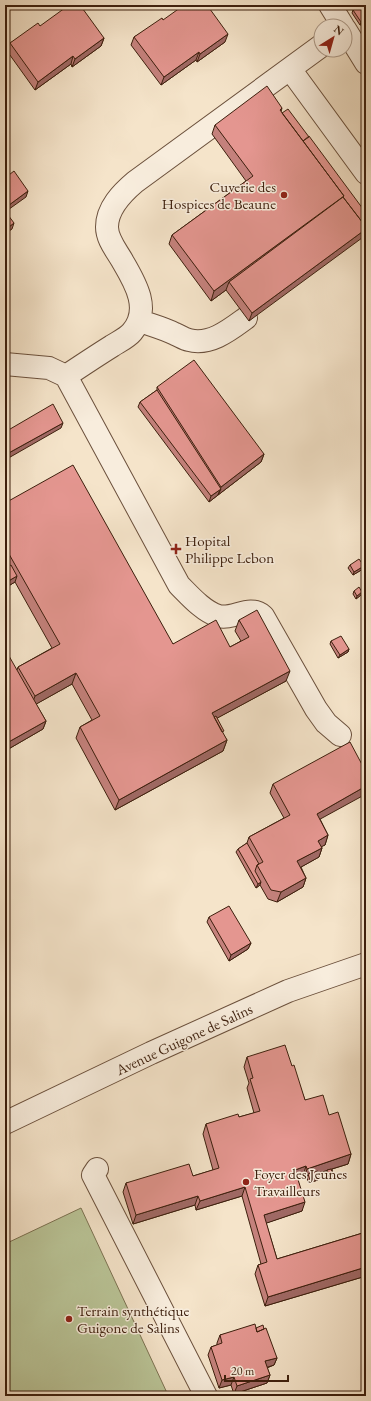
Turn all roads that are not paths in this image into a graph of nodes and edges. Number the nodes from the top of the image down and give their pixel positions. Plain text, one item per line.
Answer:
1 (330, 5) edge
2 (338, 18) edge
3 (353, 42) edge
4 (313, 52) edge
5 (366, 63) edge
6 (290, 69) junction
7 (366, 173) edge
8 (246, 318) edge
9 (140, 321) junction
10 (5, 364) edge
11 (66, 376) junction
12 (340, 735) dead end
13 (366, 964) edge
14 (5, 1123) edge
15 (97, 1169) dead end
16 (206, 1396) edge

1 - 2 street
3 - 5 street
4 - 6 street
6 - 7 street
6 - 9 street
8 - 9 street
9 - 11 street
10 - 11 street
11 - 12 street
13 - 14 street, Avenue Guigone de Salins
15 - 16 street

